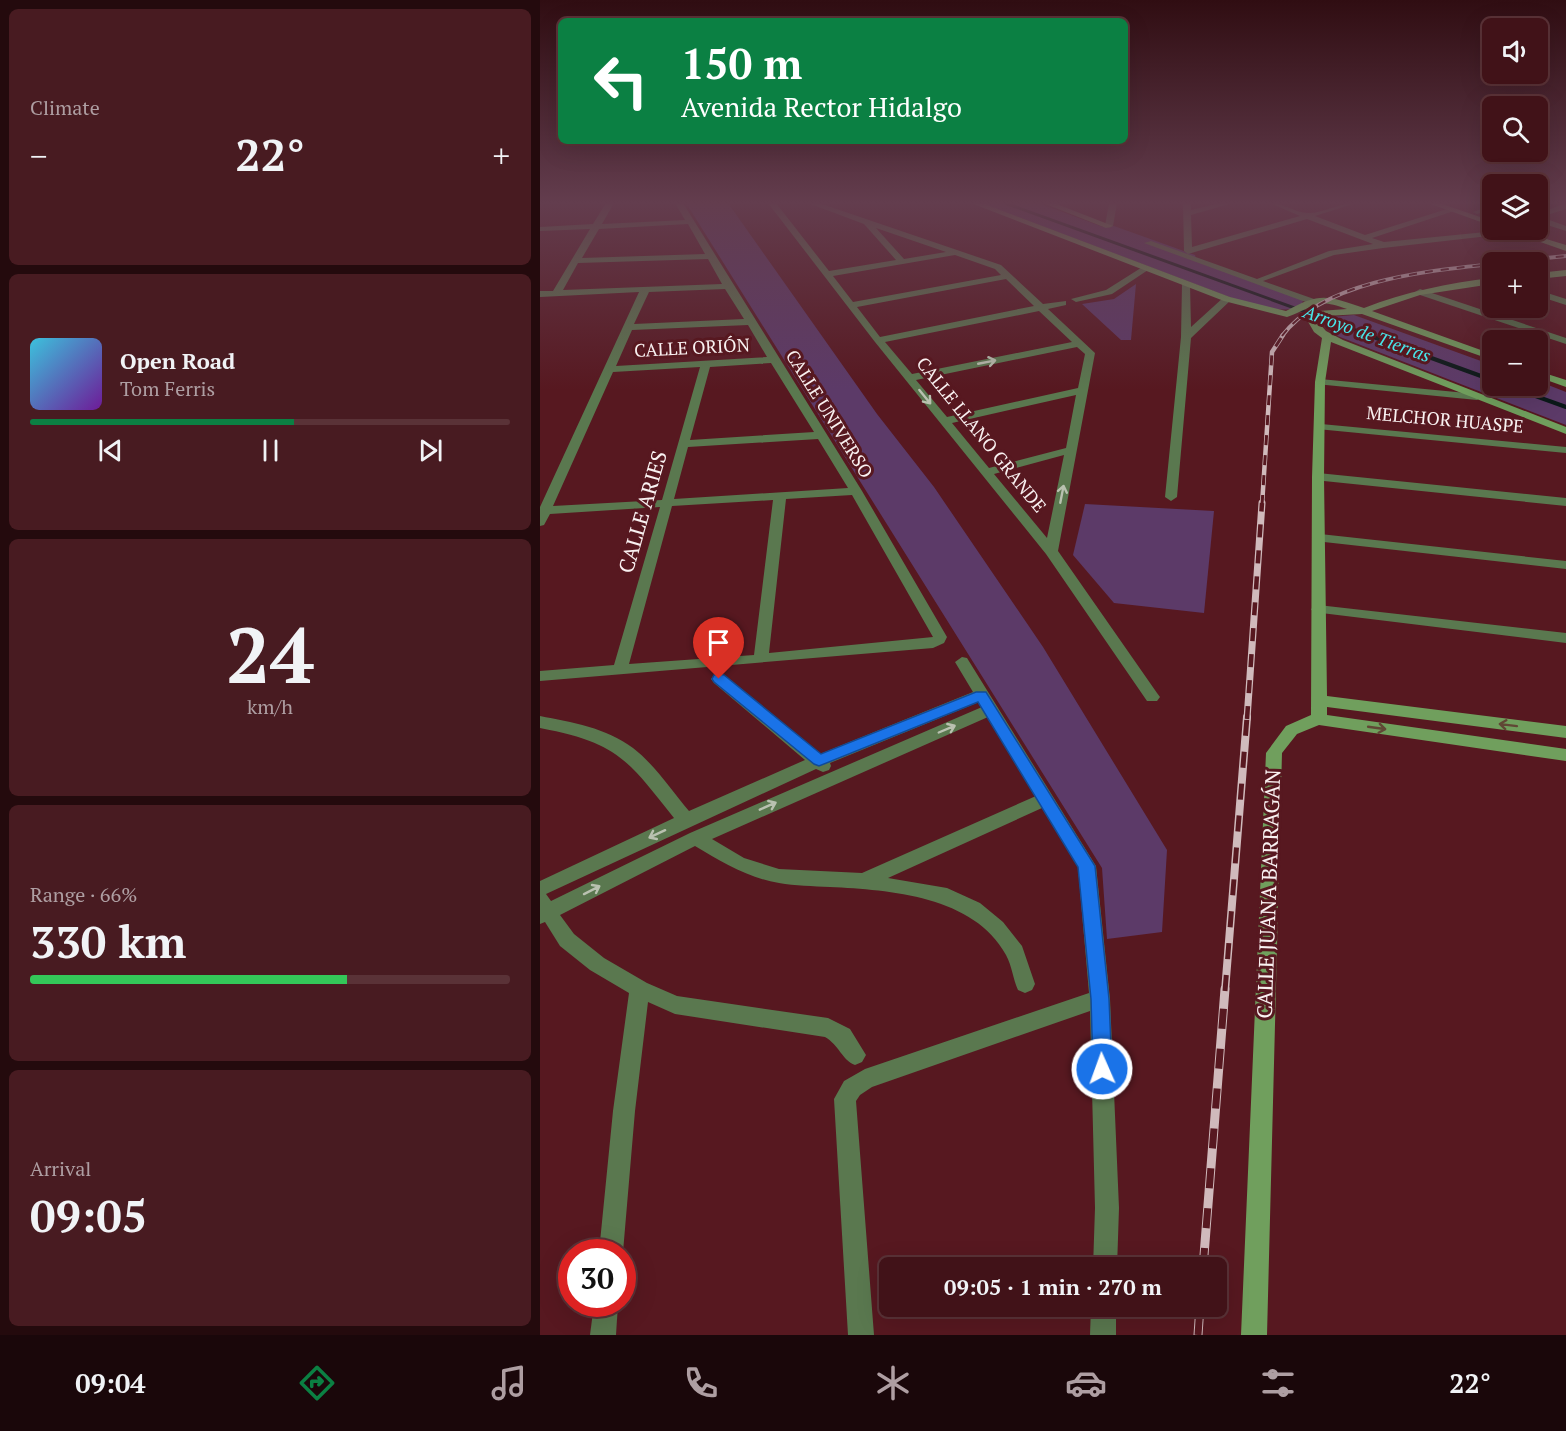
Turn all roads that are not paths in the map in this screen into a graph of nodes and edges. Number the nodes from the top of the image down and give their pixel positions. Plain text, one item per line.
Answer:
1 (573, 265) edge
2 (716, 265) edge
3 (819, 265) edge
4 (881, 265) edge
5 (993, 265) edge
6 (1140, 265) edge
7 (1208, 265) edge
8 (1298, 265) edge
9 (1147, 268) junction
10 (1566, 273) edge
11 (826, 274) junction
12 (1548, 275) edge
13 (1009, 276) junction
14 (1261, 279) dead end
15 (1482, 283) edge
16 (1186, 284) junction
17 (728, 286) junction
18 (645, 290) junction
19 (1419, 292) junction
20 (556, 294) junction
21 (541, 295) edge
22 (1548, 296) edge
23 (1076, 299) dead end
24 (1227, 299) junction
25 (1566, 302) edge
26 (1063, 303) dead end
27 (1308, 303) junction
28 (850, 305) junction
29 (1043, 307) junction
30 (1365, 311) junction
31 (751, 322) junction
32 (630, 327) junction
33 (1186, 337) junction
34 (1327, 337) junction
35 (878, 340) junction
36 (1566, 341) edge
37 (1080, 343) junction
38 (1482, 353) edge
39 (775, 360) junction
40 (706, 364) junction
41 (611, 369) junction
42 (909, 378) junction
43 (1548, 378) edge
44 (1320, 382) junction
45 (1566, 384) edge
46 (1083, 390) junction
47 (1477, 397) junction
48 (944, 421) junction
49 (1321, 427) junction
50 (1566, 431) edge
51 (822, 435) junction
52 (682, 444) junction
53 (1071, 450) junction
54 (1566, 450) edge
55 (986, 472) junction
56 (1318, 477) junction
57 (856, 491) junction
58 (780, 496) junction
59 (1171, 497) dead end
60 (1566, 502) edge
61 (665, 503) junction
62 (542, 515) edge
63 (1320, 538) junction
64 (1050, 551) junction
65 (1566, 565) edge
66 (1318, 609) junction
67 (1566, 638) edge
68 (761, 659) junction
69 (962, 662) dead end
70 (620, 670) junction
71 (540, 676) edge
72 (719, 679) dead end
73 (1152, 697) dead end
74 (986, 703) junction
75 (1320, 710) junction
76 (540, 722) edge
77 (1566, 732) edge
78 (1566, 755) edge
79 (819, 760) junction
80 (832, 778) junction
81 (1046, 799) junction
82 (686, 820) junction
83 (696, 838) junction
84 (863, 881) junction
85 (540, 889) edge
86 (542, 910) edge
87 (1025, 984) dead end
88 (640, 988) junction
89 (1100, 999) junction
90 (855, 1055) dead end
91 (612, 1239) edge
92 (1105, 1257) edge
93 (605, 1317) edge
94 (1104, 1317) edge
95 (603, 1335) edge
96 (861, 1335) edge
97 (1103, 1335) edge
98 (1254, 1335) edge

1 - 20 street
2 - 17 street, CALLE UNIVERSO
3 - 11 street, CALLE LLANO GRANDE
4 - 11 street
5 - 13 street
6 - 9 street
7 - 27 street
8 - 14 street
9 - 16 street
9 - 23 street
10 - 12 street
11 - 28 street, CALLE LLANO GRANDE
13 - 28 street
13 - 29 street
15 - 19 street
16 - 24 street
16 - 33 street
17 - 18 street
17 - 31 street, CALLE UNIVERSO
18 - 20 street
18 - 32 street
19 - 30 street
19 - 36 street
20 - 21 street
22 - 25 street
24 - 27 street
24 - 33 street
26 - 29 street
27 - 30 street
28 - 35 street, CALLE LLANO GRANDE
29 - 35 street
29 - 37 street
30 - 34 street
30 - 38 street
31 - 32 street
31 - 39 street, CALLE UNIVERSO
32 - 41 street
33 - 59 street
34 - 44 street
34 - 47 street
35 - 42 street, CALLE LLANO GRANDE
42 -> 37 street
37 - 46 street
39 - 40 street, CALLE ORIÓN
39 - 51 street, CALLE UNIVERSO
40 - 41 street, CALLE ORIÓN
40 - 52 street, CALLE ARIES
41 - 62 street
42 -> 48 street, CALLE LLANO GRANDE
43 - 45 street
44 - 47 street
44 - 49 street
46 - 48 street
46 - 53 street
47 - 50 street
48 - 55 street, CALLE LLANO GRANDE
49 - 54 street, MELCHOR HUASPE
49 - 56 street
51 - 52 street
51 - 57 street, CALLE UNIVERSO
52 - 61 street, CALLE ARIES
53 - 55 street
64 -> 53 street
55 - 64 street, CALLE LLANO GRANDE
56 - 60 street
56 - 63 street
57 - 58 street
57 - 68 street, CALLE UNIVERSO
58 - 61 street
58 - 68 street
61 - 62 street
61 - 70 street, CALLE ARIES
63 - 65 street
63 - 66 street
64 - 73 street, CALLE LLANO GRANDE
66 - 67 street
66 - 75 street
68 - 70 street
69 - 74 street
70 - 71 street
72 - 79 street
74 - 79 street
80 -> 74 street
74 - 81 street
77 -> 75 street
75 -> 78 street
75 - 98 street, CALLE JUANA BARRAGÁN
76 - 82 street
79 - 80 street
79 - 82 street
83 -> 80 street
81 - 84 street
81 - 89 street
82 -> 85 street
83 - 84 street
86 -> 83 street
84 - 87 street
86 - 88 street
88 - 90 street
88 - 91 street
89 - 92 street
89 - 96 street
93 - 95 street
94 - 97 street

